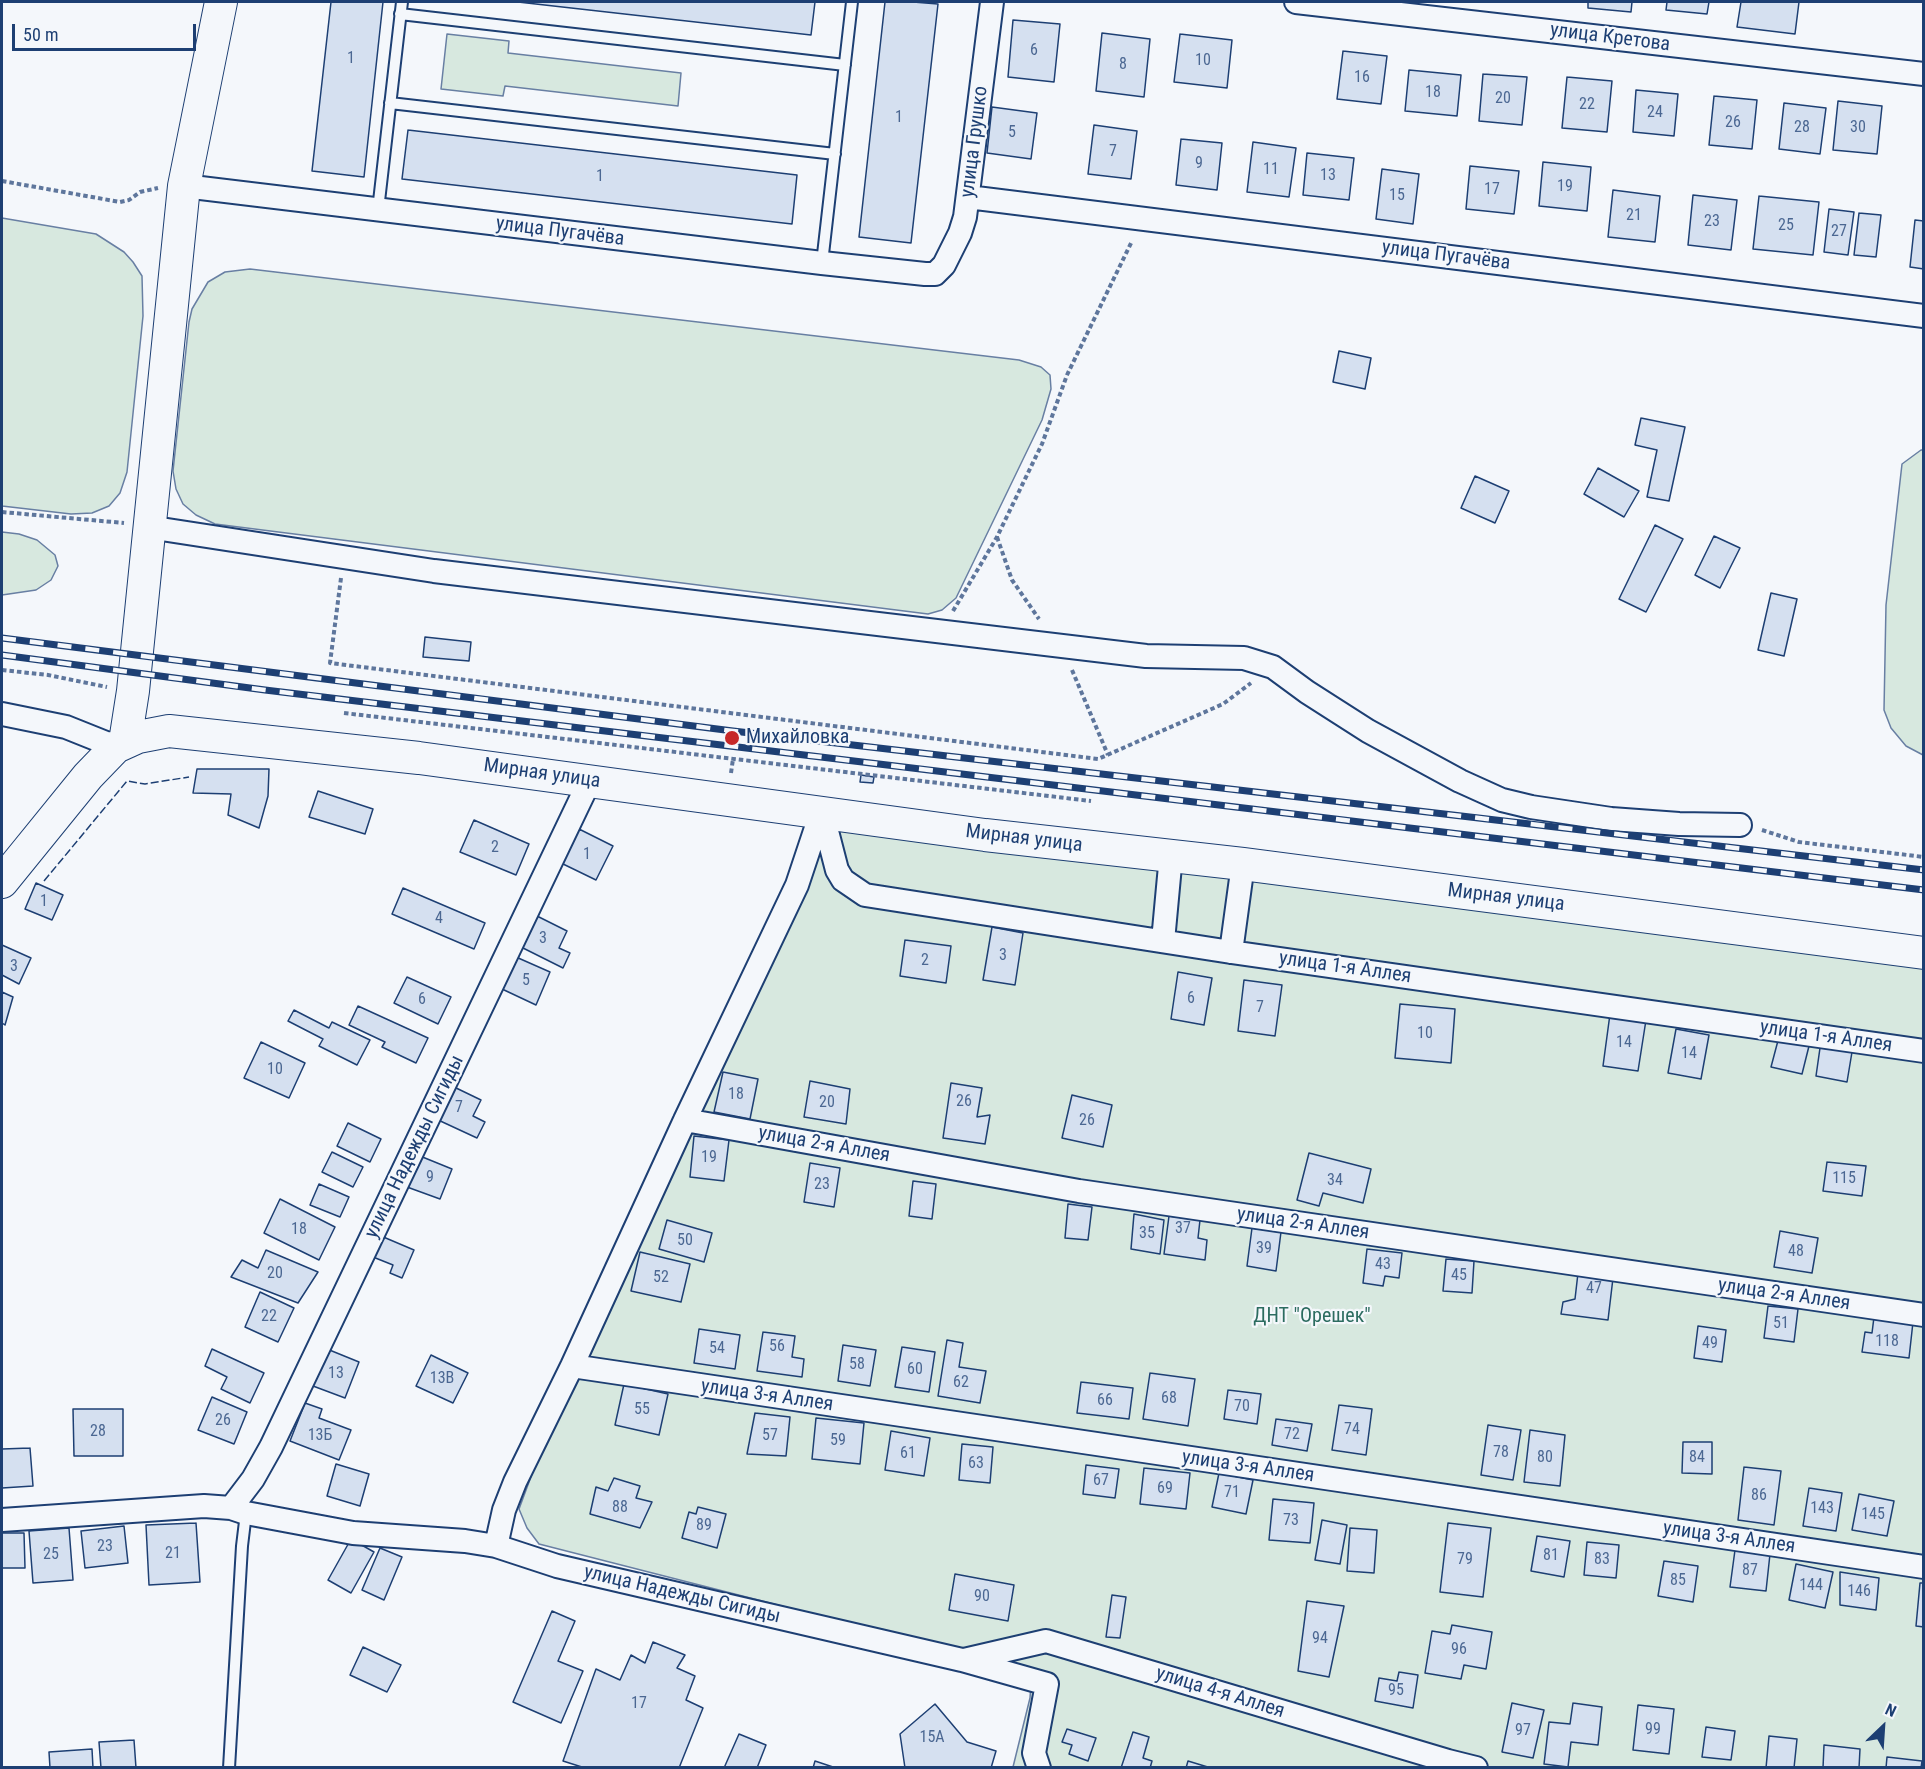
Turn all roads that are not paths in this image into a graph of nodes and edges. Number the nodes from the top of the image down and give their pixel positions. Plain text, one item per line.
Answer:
1 (220, 2) edge
2 (402, 2) edge
3 (852, 2) edge
4 (992, 2) edge
5 (1296, 2) edge
6 (400, 14) junction
7 (845, 65) junction
8 (1923, 74) edge
9 (390, 103) junction
10 (835, 153) junction
11 (184, 186) junction
12 (968, 196) junction
13 (378, 210) junction
14 (822, 263) junction
15 (935, 274) joint
16 (1923, 316) edge
17 (148, 527) junction
18 (2, 714) edge
19 (121, 745) junction
20 (590, 780) junction
21 (822, 812) junction
22 (1740, 825) road end
23 (1171, 855) junction
24 (1243, 864) junction
25 (2, 882) edge
26 (1162, 941) junction
27 (1232, 952) junction
28 (1923, 953) edge
29 (1923, 1052) edge
30 (685, 1120) junction
31 (1923, 1315) edge
32 (572, 1366) junction
33 (239, 1511) junction
34 (2, 1520) edge
35 (496, 1545) junction
36 (1923, 1567) edge
37 (962, 1660) junction
38 (229, 1767) edge
39 (1039, 1767) edge
40 (1476, 1767) edge

1 - 11 street
2 - 6 lane
3 - 7 lane
4 - 12 street, улица Грушко
5 - 8 street, улица Кретова
6 - 7 lane
6 - 9 lane
7 - 10 lane
9 - 10 lane
9 - 13 lane
10 - 14 lane
11 - 13 street, улица Пугачёва
11 - 17 street
12 - 15 street, улица Грушко
12 - 16 street, улица Пугачёва
13 - 14 street, улица Пугачёва
14 - 15 street, улица Пугачёва
17 - 19 street
17 - 22 street
18 - 19 street
19 - 20 street, Мирная улица
19 - 25 street
20 - 21 street, Мирная улица
20 - 33 street, улица Надежды Сигиды
21 - 23 street, Мирная улица
21 - 26 street, улица 1-я Аллея
21 - 30 street
23 - 24 street, Мирная улица
23 - 26 street
24 - 27 street
24 - 28 street, Мирная улица
26 - 27 street, улица 1-я Аллея
27 - 29 street, улица 1-я Аллея
30 - 31 street, улица 2-я Аллея
30 - 32 street
32 - 35 street
32 - 36 street, улица 3-я Аллея
33 - 34 street, улица Надежды Сигиды
33 - 35 street, улица Надежды Сигиды
33 - 38 lane
35 - 37 street, улица Надежды Сигиды
37 - 39 street, улица Надежды Сигиды
37 - 40 street, улица 4-я Аллея

